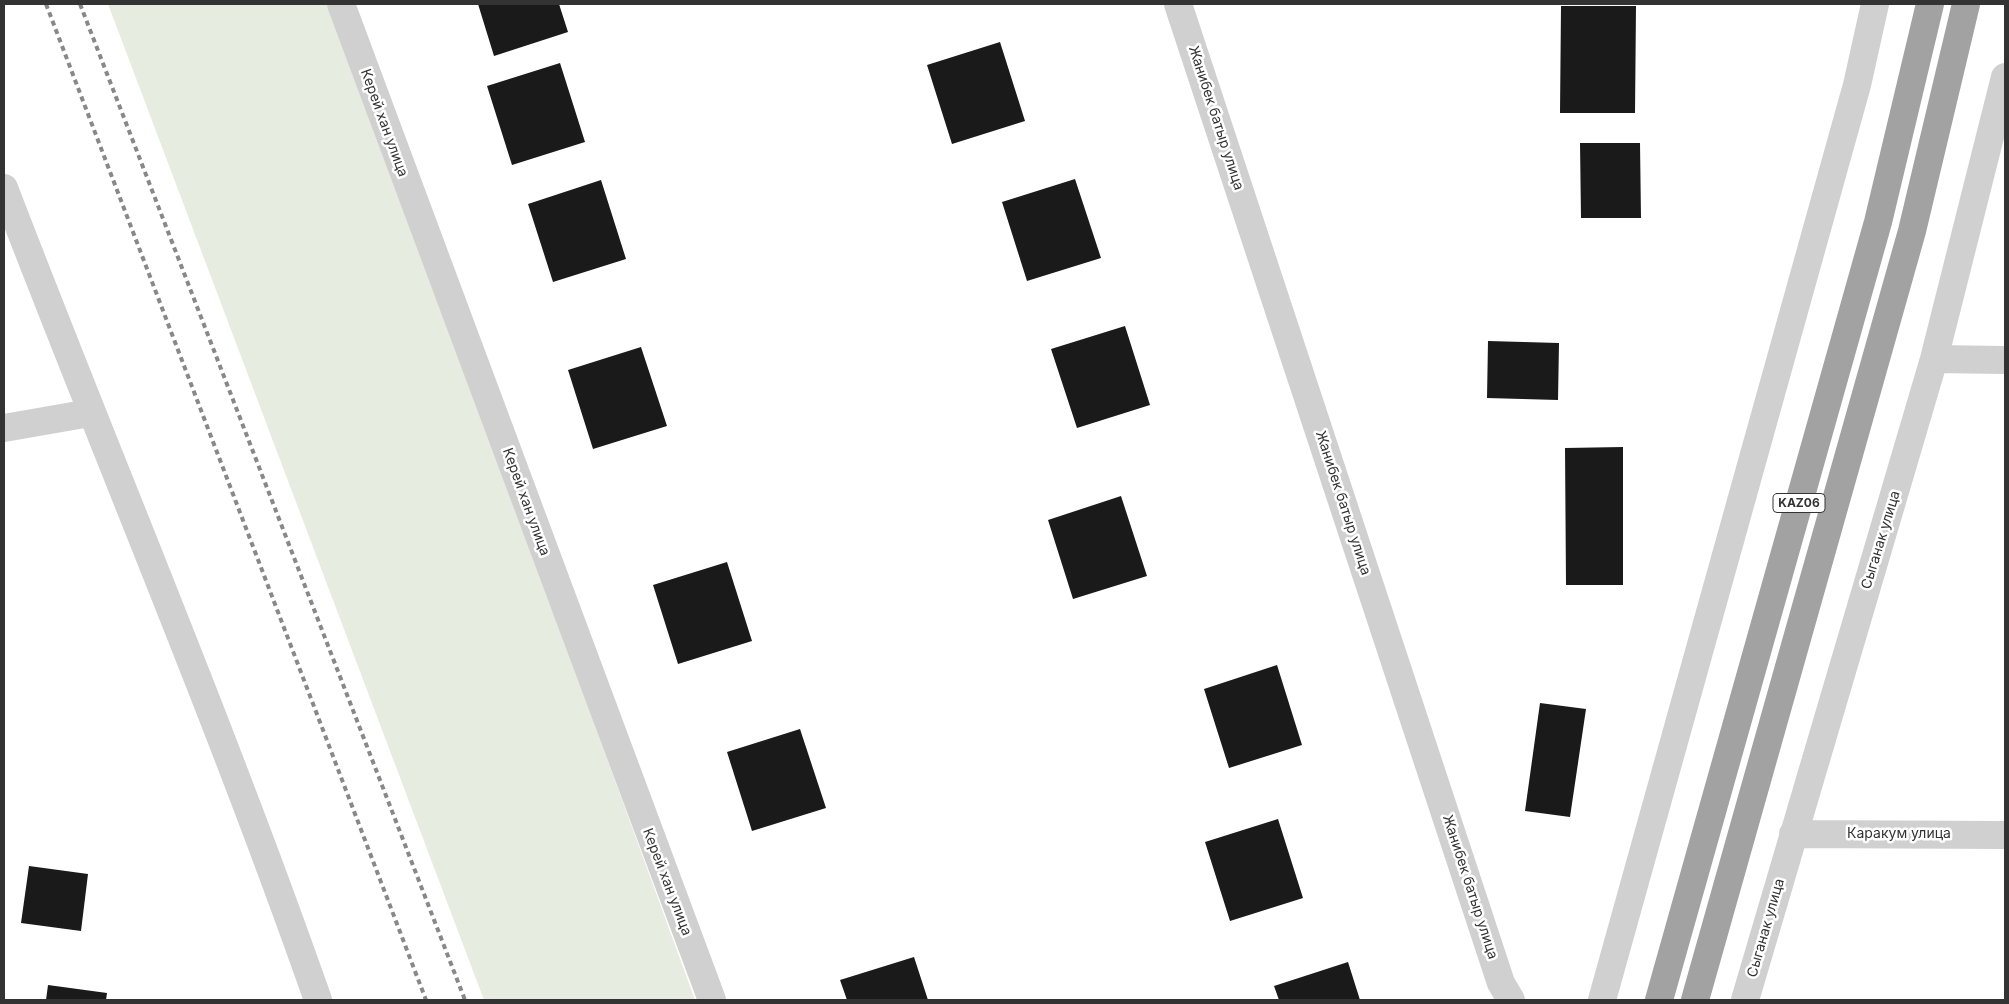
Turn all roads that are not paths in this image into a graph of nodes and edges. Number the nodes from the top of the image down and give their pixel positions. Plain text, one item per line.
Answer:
1 (341, 4) edge
2 (1178, 4) edge
3 (1875, 4) edge
4 (1930, 4) edge
5 (1966, 4) edge
6 (2005, 77) edge
7 (4, 188) edge
8 (1934, 359) junction
9 (2005, 360) edge
10 (90, 413) junction
11 (4, 428) edge
12 (1793, 834) junction
13 (2005, 834) edge
14 (318, 1000) edge
15 (712, 1000) edge
16 (1511, 1000) edge
17 (1602, 1000) edge
18 (1659, 1000) edge
19 (1695, 1000) edge
20 (1745, 1000) edge

1 - 15 street, Керей хан улица
2 - 16 street, Жанибек батыр улица
3 - 17 street
4 - 18 highway, KАZ06
5 - 19 highway, KАZ06
6 - 8 street, Сыганак улица
7 - 10 street
8 - 9 street
8 - 12 street, Сыганак улица
10 - 11 street
10 - 14 street
12 - 13 street, Каракум улица
12 - 20 street, Сыганак улица

